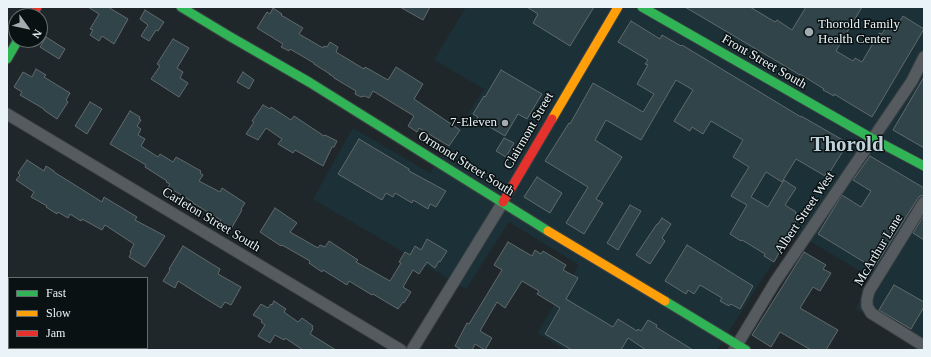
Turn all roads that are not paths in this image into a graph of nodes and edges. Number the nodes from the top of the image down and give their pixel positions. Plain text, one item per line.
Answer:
1 (181, 7) edge
2 (618, 7) edge
3 (642, 7) edge
4 (13, 48) edge
5 (924, 57) edge
6 (7, 59) edge
7 (7, 114) edge
8 (873, 139) junction
9 (924, 166) edge
10 (503, 202) junction
11 (924, 202) edge
12 (924, 346) edge
13 (739, 348) edge
14 (401, 350) edge
15 (412, 350) edge

1 - 10 main road, Ormond Street South
2 - 10 main road, Clairmont Street
3 - 8 main road, Front Street South
4 - 6 main road
5 - 8 street, Albert Street West
7 - 14 street, Carleton Street South
8 - 9 main road, Front Street South
8 - 13 street, Albert Street West
10 - 13 main road, Ormond Street South
10 - 15 street, Clairmont Street
11 - 12 street, McArthur Lane

